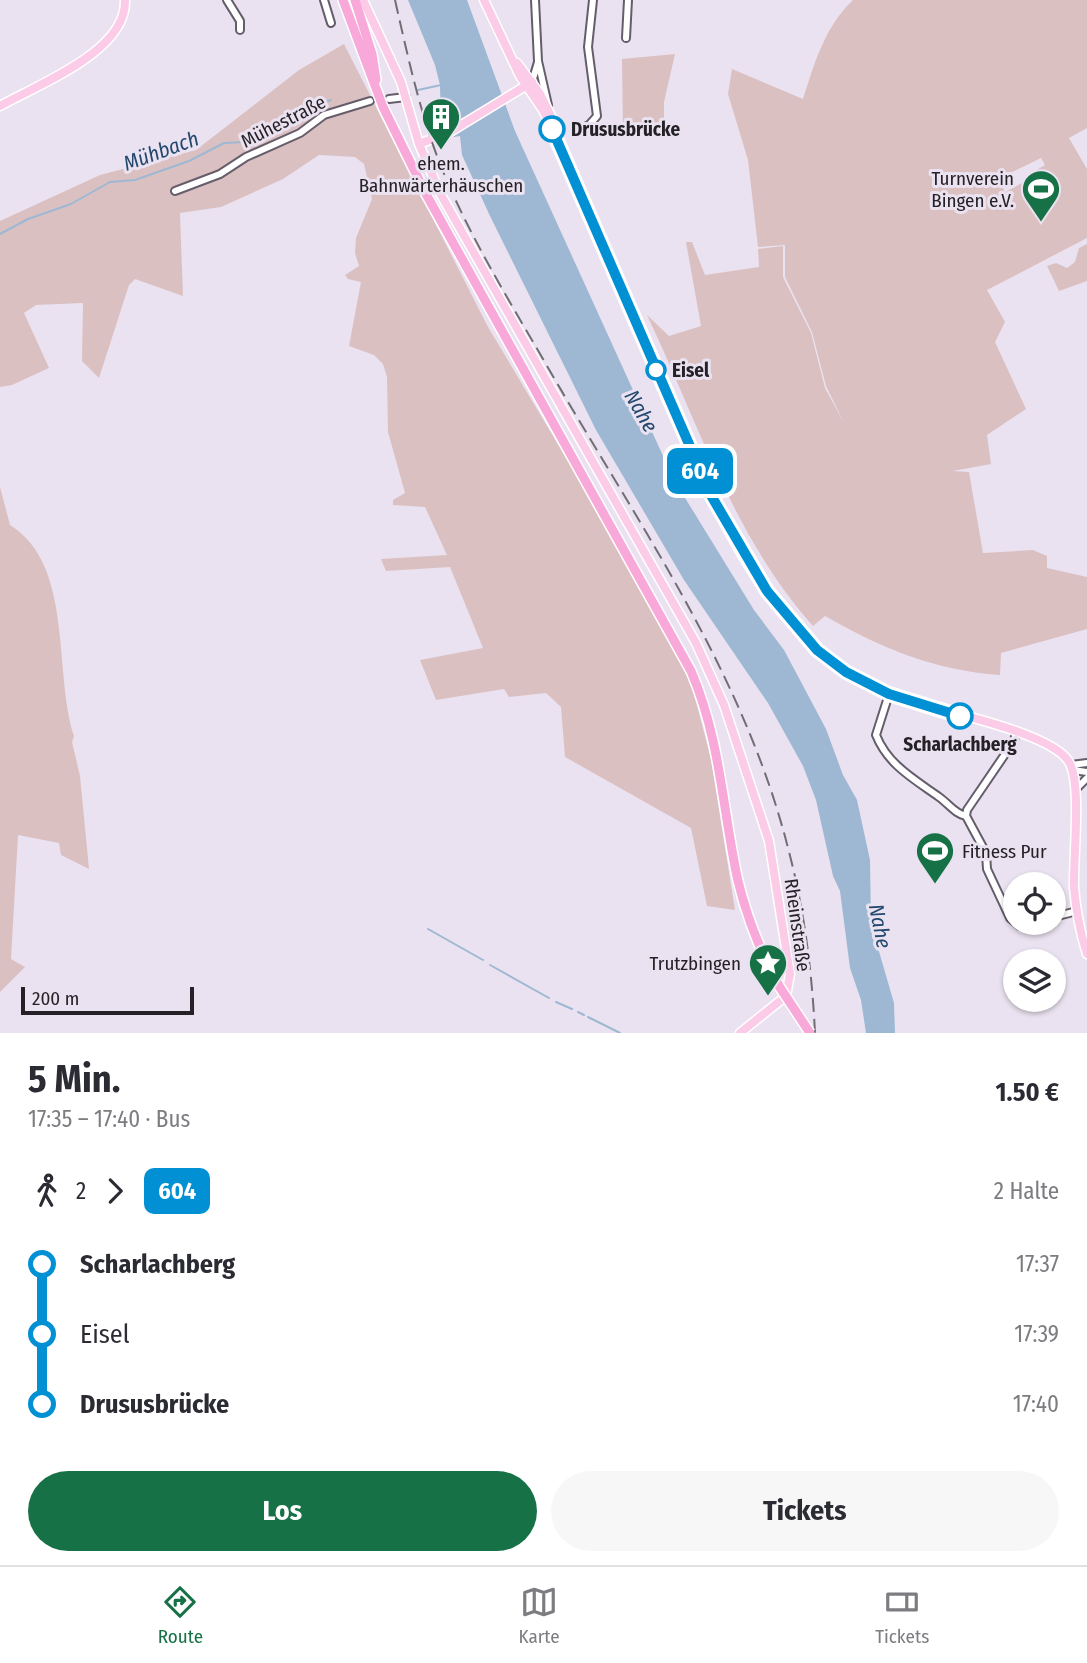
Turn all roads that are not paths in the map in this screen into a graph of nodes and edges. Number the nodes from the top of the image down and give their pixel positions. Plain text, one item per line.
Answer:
1 (125, 0) edge
2 (227, 0) edge
3 (324, 0) edge
4 (342, 0) edge
5 (355, 0) edge
6 (363, 0) edge
7 (484, 0) edge
8 (535, 0) edge
9 (593, 0) edge
10 (628, 0) edge
11 (331, 23) dead end
12 (240, 30) dead end
13 (626, 38) dead end
14 (506, 50) junction
15 (538, 62) junction
16 (522, 69) junction
17 (542, 72) junction
18 (530, 84) junction
19 (377, 92) junction
20 (406, 97) junction
21 (389, 99) dead end
22 (370, 102) dead end
23 (0, 106) edge
24 (549, 110) junction
25 (575, 132) dead end
26 (558, 140) junction
27 (419, 144) junction
28 (175, 191) dead end
29 (889, 694) junction
30 (1016, 732) junction
31 (1087, 763) edge
32 (1072, 767) junction
33 (1087, 772) edge
34 (1087, 778) edge
35 (1075, 790) junction
36 (966, 817) junction
37 (1003, 904) edge
38 (1077, 911) junction
39 (1066, 914) edge
40 (1087, 954) edge
41 (740, 1033) edge
42 (810, 1033) edge

1 - 23 main road
2 - 12 street
3 - 11 street
4 - 19 highway
5 - 19 highway
6 - 20 main road, Rheinstraße
7 - 14 main road
8 - 15 street
9 - 25 street
10 - 13 street
14 - 16 main road
14 - 18 main road
15 - 16 street
15 - 17 street
15 - 18 street
16 - 18 main road
17 - 18 street
17 - 24 street
18 - 24 main road
18 - 26 main road
18 - 27 main road
19 - 42 highway, bridge
20 - 21 street
20 - 27 main road, Rheinstraße
22 - 28 street, Mühestraße
24 - 26 main road
26 - 29 main road
27 - 41 main road, Rheinstraße
29 - 30 main road
29 - 36 street
30 - 32 main road
30 - 36 street
31 - 32 street
32 - 33 street
32 - 35 main road
34 - 35 street
35 - 38 main road
36 - 37 street
38 - 39 street
38 - 40 main road

